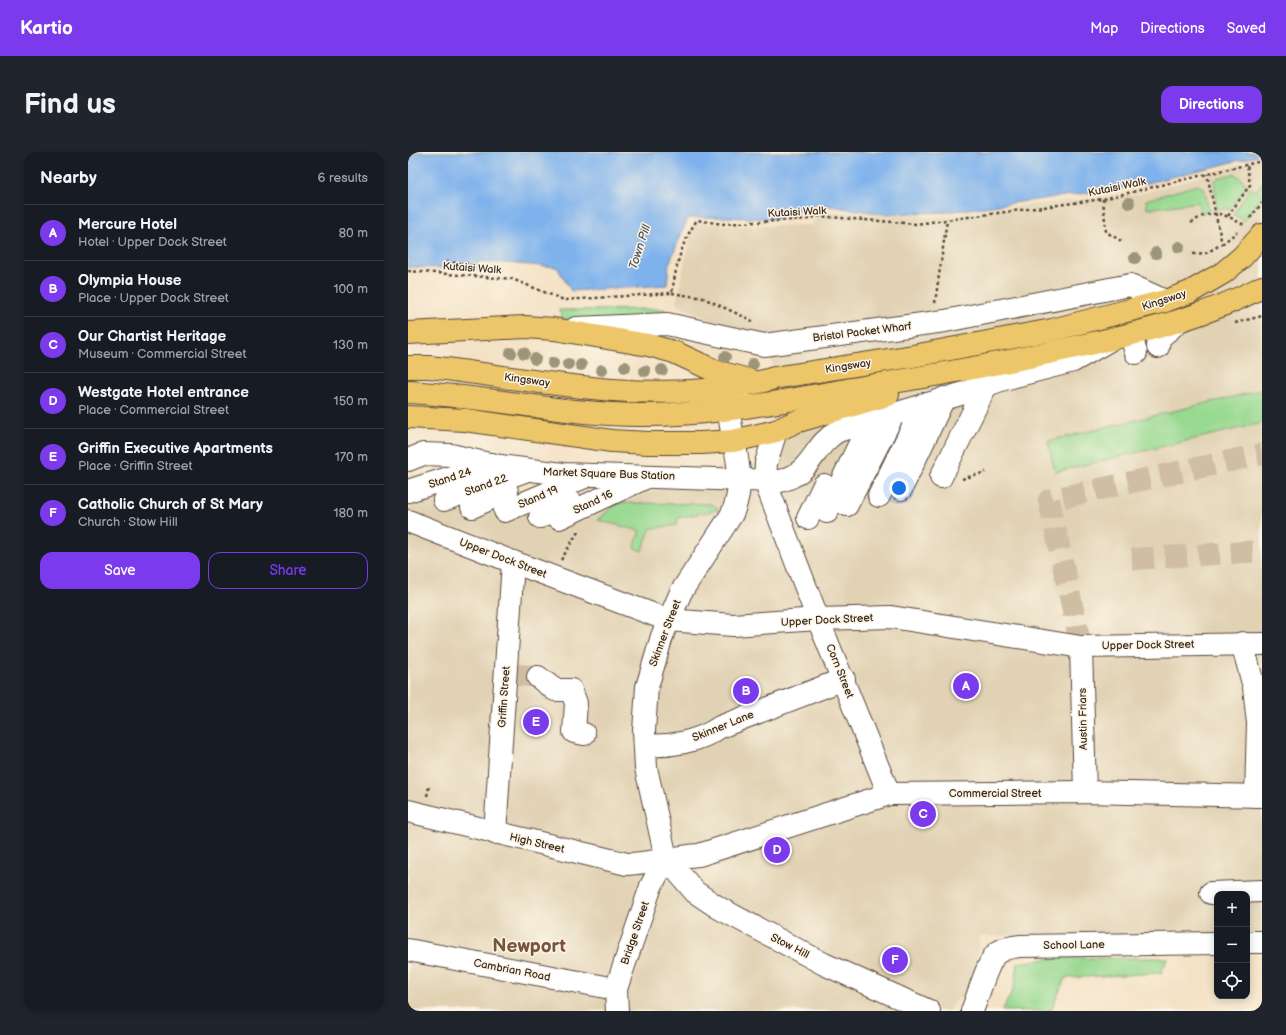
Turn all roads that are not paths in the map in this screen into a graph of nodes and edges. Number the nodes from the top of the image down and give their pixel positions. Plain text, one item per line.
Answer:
1 (1253, 230) edge
2 (1262, 287) edge
3 (1076, 290) junction
4 (1165, 301) junction
5 (1179, 321) junction
6 (554, 329) junction
7 (1052, 330) junction
8 (408, 333) edge
9 (1158, 347) dead end
10 (408, 367) edge
11 (760, 383) junction
12 (408, 392) edge
13 (917, 405) junction
14 (730, 410) junction
15 (408, 417) edge
16 (776, 431) junction
17 (733, 441) junction
18 (701, 443) junction
19 (408, 460) edge
20 (528, 470) junction
21 (740, 473) junction
22 (609, 475) junction
23 (649, 476) junction
24 (765, 481) junction
25 (426, 496) edge
26 (875, 498) junction
27 (514, 513) junction
28 (408, 520) edge
29 (513, 562) junction
30 (818, 619) junction
31 (668, 620) junction
32 (1252, 643) edge
33 (1082, 647) junction
34 (538, 677) tunnel mouth
35 (844, 679) junction
36 (584, 734) dead end
37 (645, 745) junction
38 (1085, 792) junction
39 (889, 794) junction
40 (1259, 796) edge
41 (408, 811) edge
42 (495, 833) junction
43 (666, 858) junction
44 (1262, 892) edge
45 (1210, 893) dead end
46 (1250, 942) edge
47 (1262, 942) edge
48 (1214, 943) edge
49 (408, 950) edge
50 (616, 989) junction
51 (617, 1011) edge
52 (929, 1011) edge
53 (972, 1011) edge

1 - 4 main road, Kingsway
2 - 5 main road, Kingsway
3 - 4 street, Bristol Packet Wharf
3 - 6 street, Bristol Packet Wharf
3 - 7 street
4 - 7 main road, Kingsway
5 - 9 street
5 - 13 main road, Kingsway
6 - 8 main road
6 - 11 main road
7 - 11 main road, Kingsway
10 - 11 main road, Kingsway
11 - 14 street
12 - 14 main road, Kingsway
13 - 14 main road, Kingsway
13 - 16 main road
13 - 24 street
13 - 26 street
13 - 26 street
13 - 26 street
13 - 26 street
13 - 26 street
14 - 17 street, Skinner Street
15 - 18 main road
16 - 17 main road
16 - 24 street, Corn Street
17 - 18 main road
17 - 21 street, Skinner Street
18 - 21 street
19 - 20 street, Market Square Bus Station
20 - 22 street, Market Square Bus Station
20 - 25 street, Stand 22
20 - 25 street, Stand 24
20 - 27 street
21 - 23 street, Market Square Bus Station
21 - 24 street
21 - 31 street, Skinner Street
22 - 23 street, Market Square Bus Station
22 - 27 street
22 - 27 street, Stand 19
23 - 27 street, Stand 16
24 - 30 street, Corn Street
28 - 29 street, Upper Dock Street
29 - 31 street, Upper Dock Street
29 - 42 street, Griffin Street
30 - 31 street, Upper Dock Street
30 - 33 street, Upper Dock Street
30 - 35 street, Corn Street
31 - 37 street, Skinner Street
32 - 33 street, Upper Dock Street
32 - 40 street
33 - 38 street, Austin Friars
34 - 36 street
35 - 37 street, Skinner Lane
35 - 39 street, Corn Street
37 - 43 street, Skinner Street
38 - 39 street, Commercial Street
38 - 40 street, Commercial Street
39 - 43 street, Commercial Street
41 - 42 street, High Street
42 - 43 street, High Street
43 - 50 street, Bridge Street
43 - 52 street, Stow Hill
44 - 45 street
46 - 47 street
48 - 53 street, School Lane
49 - 50 street, Cambrian Road
50 - 51 street, Bridge Street

